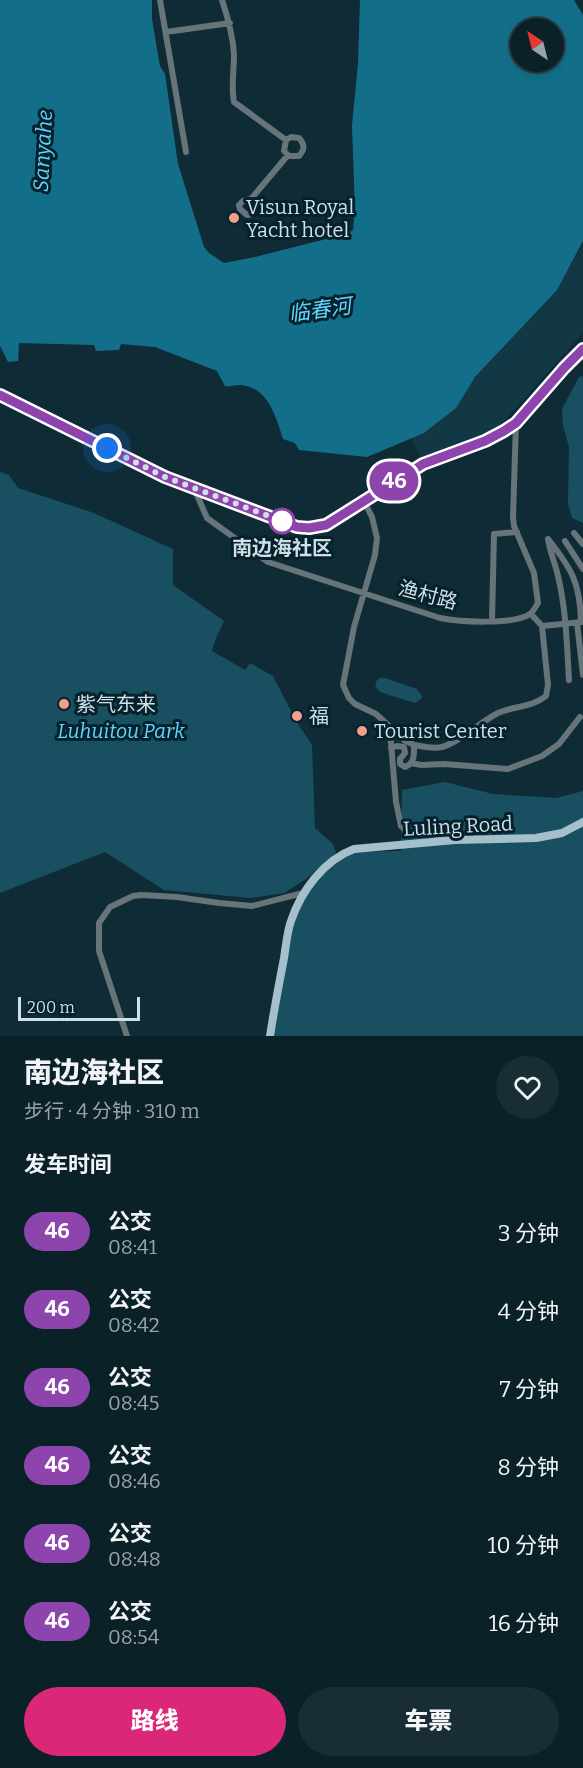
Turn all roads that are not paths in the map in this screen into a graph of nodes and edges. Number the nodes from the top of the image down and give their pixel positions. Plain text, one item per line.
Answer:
1 (160, 0) edge
2 (222, 0) edge
3 (230, 23) junction
4 (165, 32) junction
5 (286, 140) junction
6 (186, 152) dead end
7 (288, 155) junction
8 (251, 199) dead end
9 (583, 349) edge
10 (0, 395) edge
11 (516, 423) junction
12 (194, 488) junction
13 (364, 501) junction
14 (517, 532) junction
15 (574, 533) dead end
16 (565, 540) dead end
17 (583, 544) edge
18 (583, 569) edge
19 (363, 594) junction
20 (531, 614) junction
21 (492, 621) junction
22 (580, 622) edge
23 (565, 624) junction
24 (542, 626) junction
25 (583, 675) edge
26 (569, 680) dead end
27 (580, 717) dead end
28 (404, 740) dead end
29 (414, 745) junction
30 (392, 748) junction
31 (411, 763) junction
32 (583, 822) edge
33 (455, 840) junction
34 (304, 893) junction
35 (127, 1036) edge
36 (270, 1036) edge

1 - 4 street
2 - 3 street
3 - 4 street
3 - 5 street
4 - 6 street
5 - 7 street
5 - 7 street
7 - 8 street
9 - 11 main road
10 - 12 main road
11 - 13 main road
11 - 14 street
12 - 13 main road
12 - 19 street, 渔村路
13 - 19 street
14 - 20 street
14 - 21 street
15 - 17 street
16 - 18 street
19 - 21 street, 渔村路
19 - 30 street
20 - 21 street, 渔村路
20 - 24 street
22 - 23 street
22 - 23 street
22 - 25 street
23 - 24 street
23 - 26 street
24 - 29 street
27 - 31 street
28 - 29 street
29 - 31 street
30 - 31 street
30 - 33 street
32 - 33 main road, Luling Road
33 - 34 main road, Luling Road
34 - 35 street
34 - 36 main road

